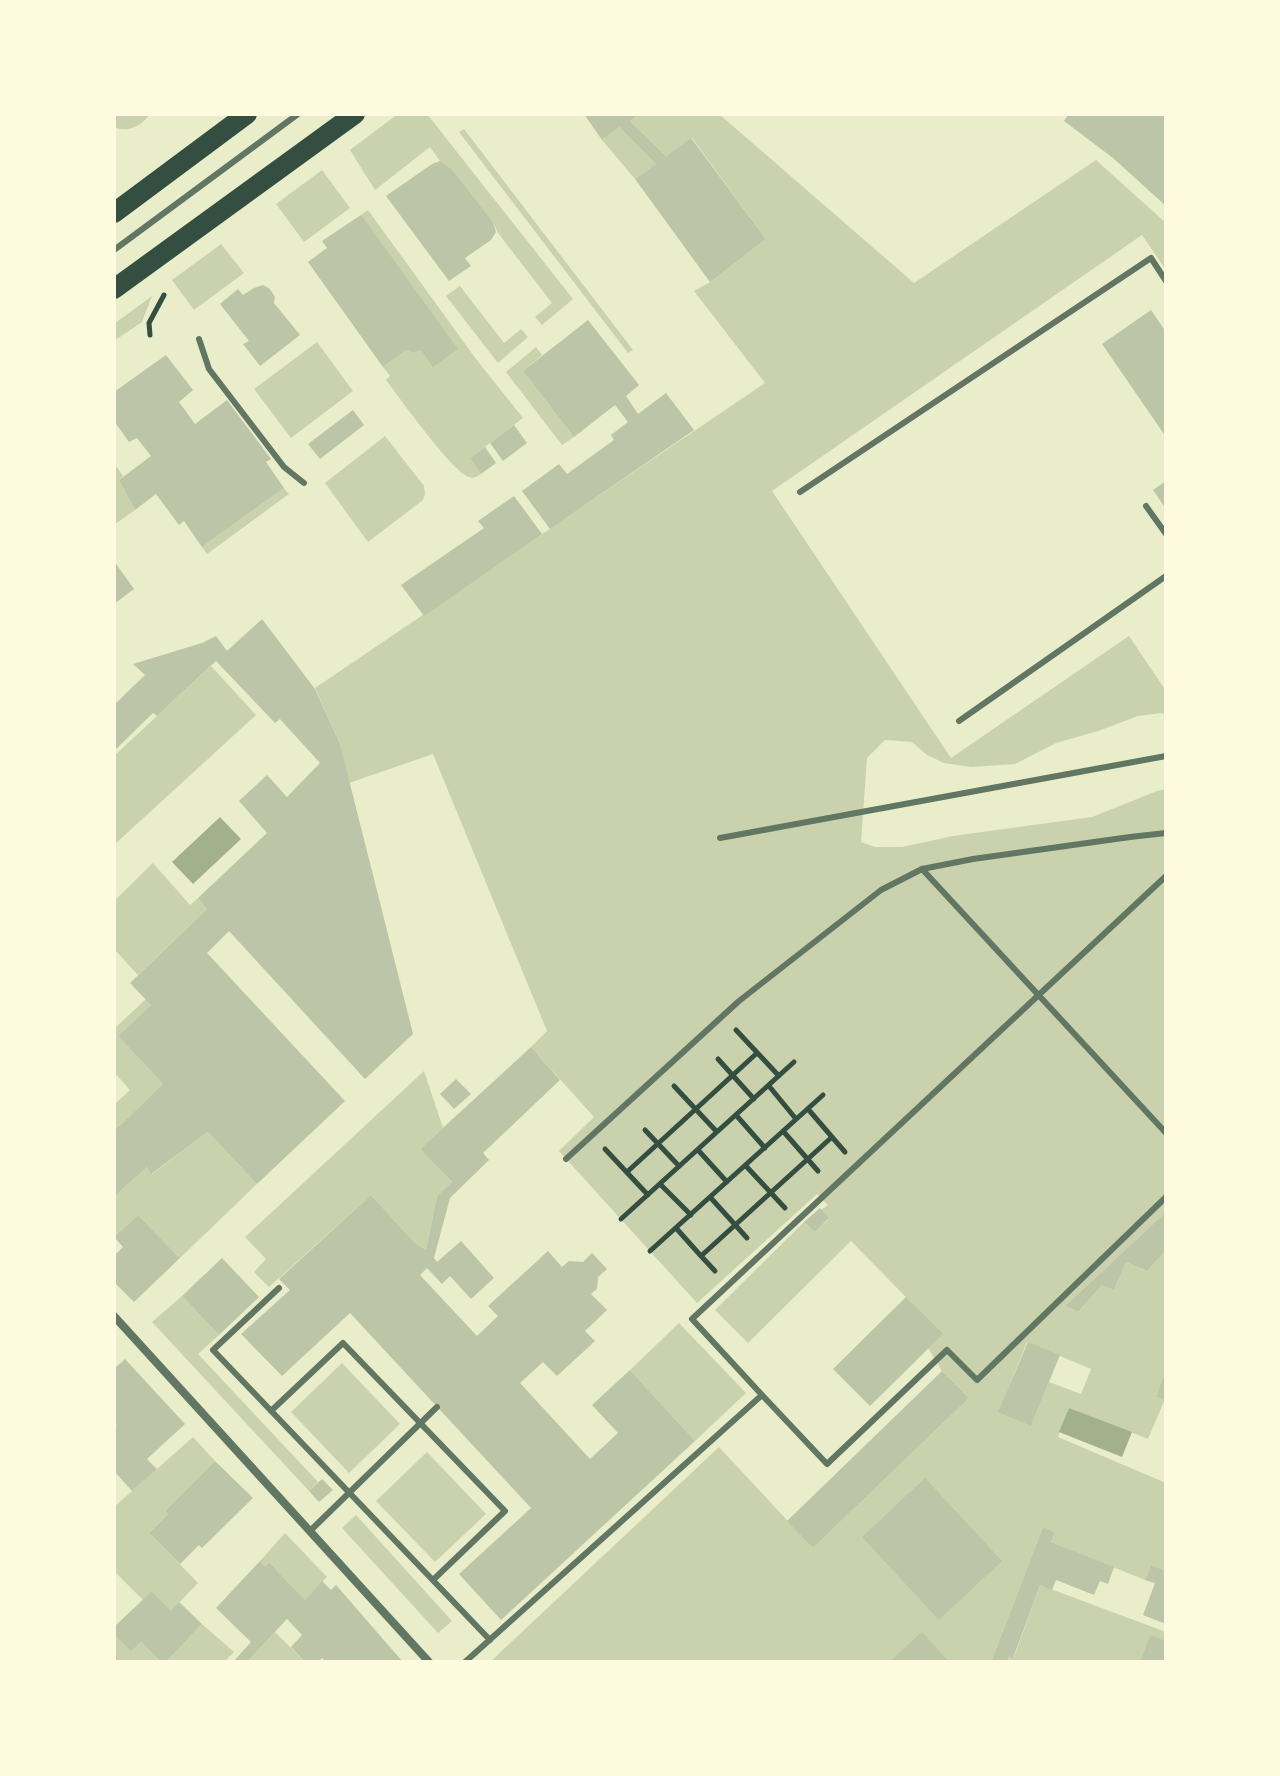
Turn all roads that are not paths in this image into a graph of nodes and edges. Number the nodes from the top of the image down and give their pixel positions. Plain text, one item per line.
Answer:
1 (247, 114) edge
2 (298, 114) edge
3 (355, 114) edge
4 (114, 213) edge
5 (114, 250) edge
6 (1166, 281) edge
7 (114, 289) edge
8 (199, 339) dead end
9 (304, 483) dead end
10 (800, 492) dead end
11 (1146, 506) dead end
12 (1166, 534) edge
13 (1166, 576) edge
14 (959, 721) dead end
15 (1166, 756) edge
16 (1166, 833) edge
17 (720, 838) dead end
18 (922, 869) junction
19 (1166, 876) edge
20 (1038, 995) junction
21 (1166, 1133) edge
22 (566, 1159) dead end
23 (1166, 1197) edge
24 (279, 1288) dead end
25 (114, 1316) edge
26 (762, 1395) junction
27 (437, 1407) dead end
28 (271, 1411) junction
29 (421, 1423) junction
30 (349, 1492) junction
31 (310, 1531) junction
32 (433, 1580) junction
33 (490, 1640) junction
34 (429, 1662) edge
35 (465, 1662) edge

1 - 4 main road
2 - 5 lane
3 - 7 main road
6 - 10 lane
8 - 9 lane
11 - 12 lane
13 - 14 lane
15 - 17 lane
16 - 18 lane
18 - 20 lane
18 - 22 lane
19 - 20 lane
20 - 21 lane
20 - 26 lane
23 - 26 lane
24 - 28 lane
25 - 31 street
26 - 33 lane
27 - 29 lane
28 - 29 lane
28 - 30 lane
29 - 30 lane
29 - 32 lane
30 - 31 lane
30 - 32 lane
31 - 34 street
32 - 33 lane
33 - 35 lane

